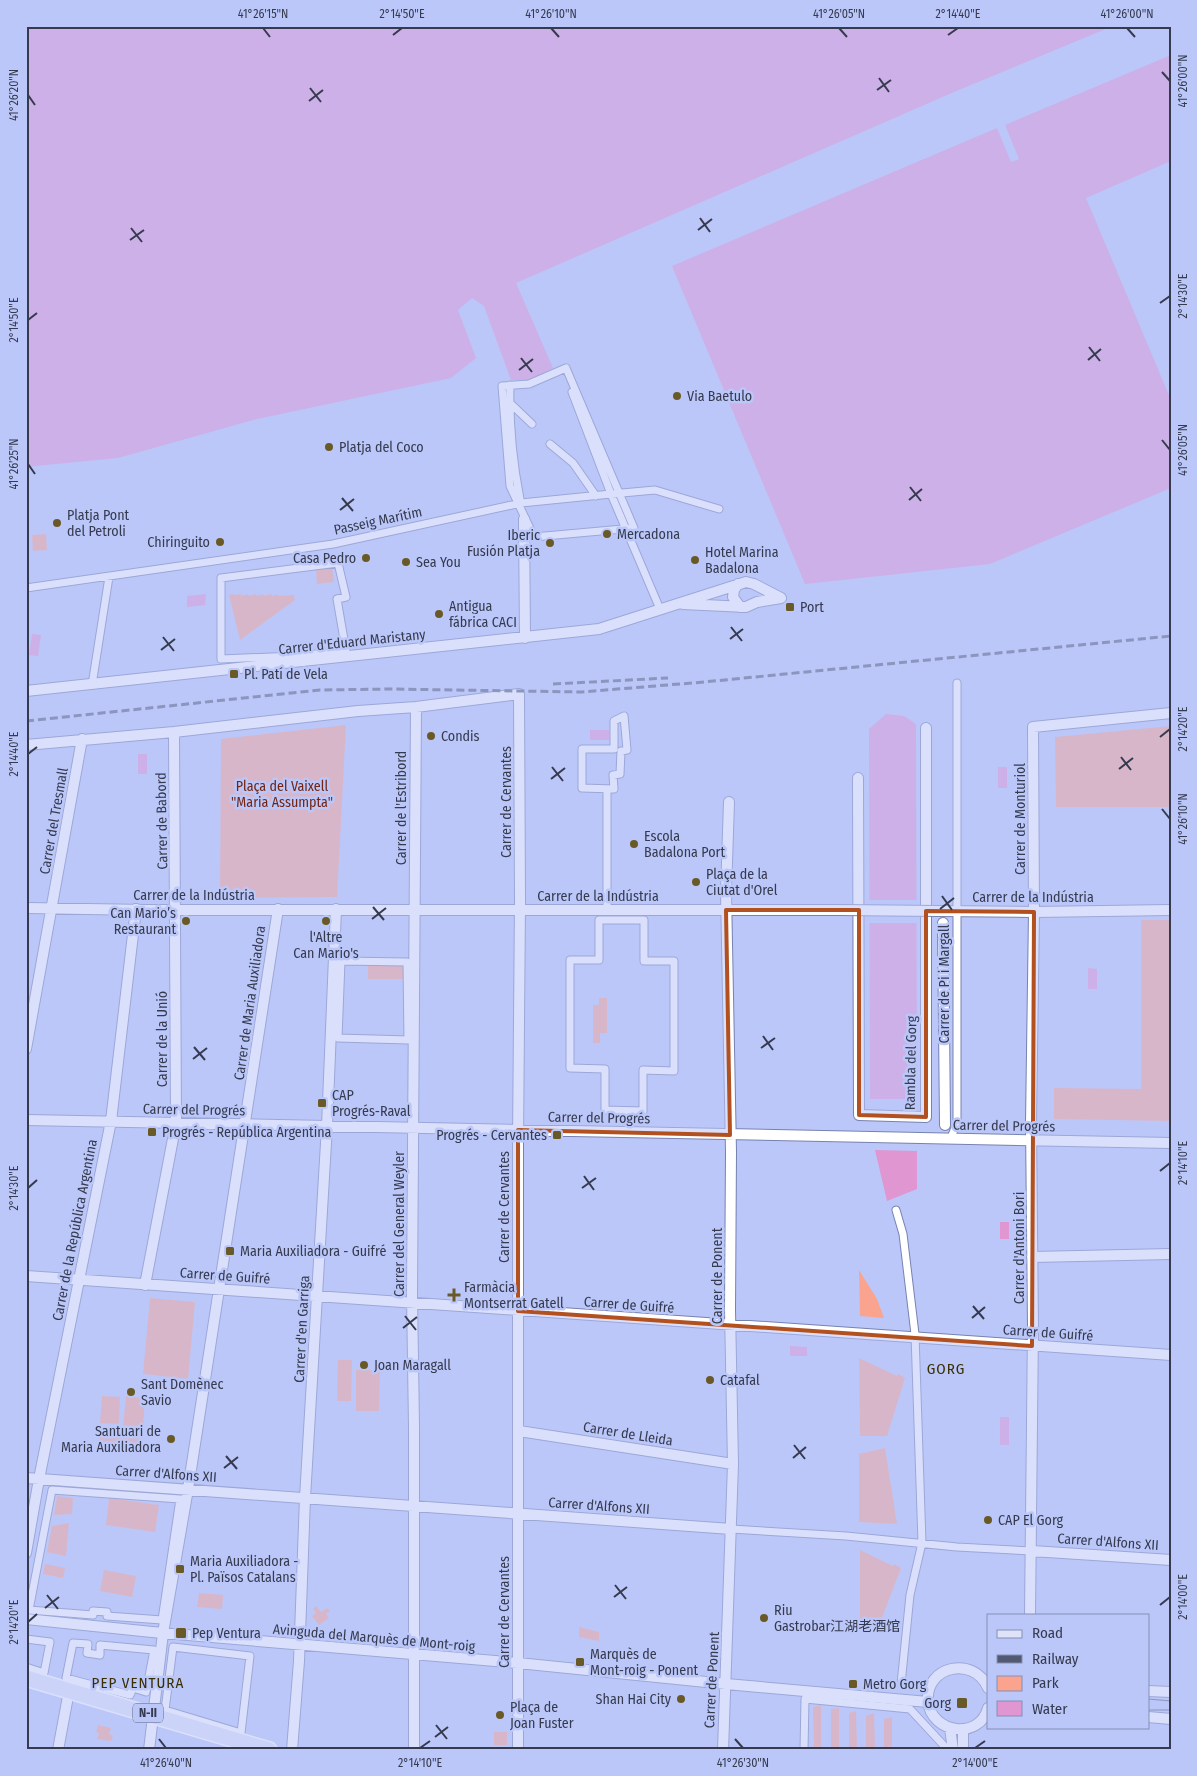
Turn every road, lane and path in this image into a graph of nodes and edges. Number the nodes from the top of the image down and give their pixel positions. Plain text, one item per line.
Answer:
1 (566, 377) dead end
2 (510, 385) junction
3 (510, 402) junction
4 (532, 424) dead end
5 (550, 444) dead end
6 (619, 493) junction
7 (611, 494) junction
8 (596, 496) junction
9 (520, 503) junction
10 (719, 509) dead end
11 (523, 515) junction
12 (626, 529) junction
13 (338, 563) joint
14 (109, 577) junction
15 (738, 584) junction
16 (754, 584) junction
17 (26, 588) edge
18 (757, 602) junction
19 (677, 604) junction
20 (740, 607) junction
21 (660, 609) junction
22 (524, 638) junction
23 (957, 683) dead end
24 (92, 685) junction
25 (26, 691) edge
26 (416, 707) junction
27 (1171, 713) edge
28 (926, 728) dead end
29 (174, 732) junction
30 (82, 739) junction
31 (26, 745) edge
32 (858, 778) dead end
33 (607, 789) junction
34 (729, 802) dead end
35 (26, 908) edge
36 (52, 908) junction
37 (136, 909) junction
38 (278, 909) junction
39 (336, 909) junction
40 (414, 909) junction
41 (176, 910) junction
42 (520, 910) junction
43 (607, 910) junction
44 (726, 910) junction
45 (1171, 910) edge
46 (957, 911) junction
47 (1034, 912) junction
48 (943, 923) dead end
49 (407, 962) joint
50 (26, 1050) edge
51 (674, 1071) joint
52 (26, 1120) edge
53 (111, 1121) junction
54 (176, 1123) junction
55 (246, 1125) junction
56 (945, 1125) dead end
57 (327, 1126) junction
58 (413, 1128) junction
59 (518, 1130) junction
60 (952, 1134) dead end
61 (730, 1135) junction
62 (1031, 1141) junction
63 (1171, 1143) edge
64 (896, 1210) dead end
65 (1171, 1254) edge
66 (1032, 1257) junction
67 (26, 1276) edge
68 (80, 1280) junction
69 (146, 1285) junction
70 (218, 1290) junction
71 (318, 1296) junction
72 (412, 1302) junction
73 (518, 1311) junction
74 (731, 1326) junction
75 (915, 1338) junction
76 (1032, 1346) junction
77 (1171, 1355) edge
78 (519, 1431) junction
79 (733, 1464) junction
80 (26, 1478) edge
81 (39, 1479) junction
82 (188, 1489) junction
83 (305, 1498) junction
84 (414, 1507) junction
85 (519, 1514) junction
86 (731, 1530) junction
87 (922, 1543) junction
88 (1032, 1551) junction
89 (26, 1553) edge
90 (1171, 1560) edge
91 (27, 1614) edge
92 (1030, 1614) edge
93 (164, 1633) junction
94 (26, 1639) edge
95 (73, 1643) joint
96 (298, 1645) junction
97 (414, 1656) junction
98 (518, 1663) junction
99 (26, 1668) edge
100 (26, 1678) edge
101 (726, 1684) junction
102 (901, 1684) dead end
103 (987, 1684) edge
104 (69, 1691) junction
105 (1150, 1691) edge
106 (1171, 1692) edge
107 (928, 1702) junction
108 (987, 1712) edge
109 (154, 1715) junction
110 (1150, 1718) edge
111 (1171, 1718) edge
112 (950, 1728) junction
113 (963, 1729) junction
114 (241, 1733) joint
115 (58, 1750) edge
116 (149, 1750) edge
117 (270, 1750) edge
118 (292, 1750) edge
119 (414, 1750) edge
120 (518, 1750) edge
121 (723, 1750) edge
122 (804, 1750) edge
123 (948, 1750) edge
124 (952, 1750) edge
125 (963, 1750) edge

1 - 7 street
2 - 3 street
2 - 6 street
2 - 9 street
3 - 4 street
3 - 9 street
5 - 8 street
6 - 7 street, Passeig Marítim
6 - 10 street, Passeig Marítim
6 - 12 street
7 - 8 street, Passeig Marítim
7 - 12 street
8 - 9 street, Passeig Marítim
9 - 11 street
9 - 14 street, Passeig Marítim
11 - 12 street
11 - 22 street
12 - 21 street
13 - 13 street
14 - 17 street, Passeig Marítim
14 - 24 street
15 - 16 street
15 - 19 street, Carrer d'Eduard Maristany
15 - 20 street
16 - 18 street
16 - 18 street
18 - 20 street
19 - 20 street, Carrer d'Eduard Maristany
19 - 21 street, Carrer d'Eduard Maristany
21 - 22 street, Carrer d'Eduard Maristany
22 - 24 street, Carrer d'Eduard Maristany
23 - 46 street, Carrer de Pi i Margall
24 - 25 street, Carrer d'Eduard Maristany
26 - 29 street
26 - 40 street, Carrer de l'Estribord
26 - 42 street, Carrer de Cervantes
27 - 47 street, Carrer de Monturiol
28 - 32 street, Rambla del Gorg
29 - 30 street
29 - 41 street, Carrer de Babord
30 - 31 street
30 - 36 street, Carrer del Tresmall
33 - 33 street
33 - 43 street
34 - 44 street, Carrer de Ponent
35 - 36 street, Carrer de la Indústria
36 - 37 street, Carrer de la Indústria
36 - 50 street, Carrer del Tresmall
37 - 41 street, Carrer de la Indústria
37 - 53 street, Carrer de la República Argentina
38 - 39 street, Carrer de la Indústria
38 - 41 street, Carrer de la Indústria
38 - 55 street, Carrer de Maria Auxiliadora
39 - 40 street, Carrer de la Indústria
39 - 57 street, Carrer d'en Garriga
40 - 42 street, Carrer de la Indústria
40 - 58 street, Carrer del General Weyler
41 - 54 street, Carrer de la Unió
42 - 43 street, Carrer de la Indústria
42 - 59 street, Carrer de Cervantes
43 - 44 street, Carrer de la Indústria
44 - 46 street, Carrer de la Indústria, bridge
44 - 61 street, Carrer de Ponent
45 - 47 street, Carrer de la Indústria
46 - 47 street, Carrer de la Indústria
46 - 60 street, Carrer de Pi i Margall
47 - 62 street, Carrer d'Antoni Bori
48 - 56 street
49 - 49 street
51 - 51 street
52 - 53 street, Carrer del Progrés
53 - 54 street, Carrer del Progrés
53 - 68 street, Carrer de la República Argentina
54 - 55 street, Carrer del Progrés
54 - 69 street, Carrer de la Unió
55 - 57 street, Carrer del Progrés
55 - 70 street, Carrer de Maria Auxiliadora
57 - 58 street, Carrer del Progrés
57 - 71 street, Carrer d'en Garriga
58 - 59 street, Carrer del Progrés
58 - 72 street, Carrer del General Weyler
59 - 61 street, Carrer del Progrés
59 - 73 street, Carrer de Cervantes
61 - 62 street, Carrer del Progrés
61 - 74 street, Carrer de Ponent
62 - 63 street, Carrer del Progrés
62 - 66 street, Carrer d'Antoni Bori
64 - 75 street
65 - 66 street
66 - 76 street, Carrer d'Antoni Bori
67 - 68 street, Carrer de Guifré
68 - 69 street, Carrer de Guifré
68 - 81 street, Carrer de la República Argentina
69 - 70 street, Carrer de Guifré
70 - 71 street, Carrer de Guifré
70 - 82 street, Carrer de Maria Auxiliadora
71 - 72 street, Carrer de Guifré
71 - 83 street, Carrer d'en Garriga
72 - 73 street, Carrer de Guifré
72 - 84 street, Carrer del General Weyler
73 - 74 street, Carrer de Guifré
73 - 78 street, Carrer de Cervantes
74 - 75 street, Carrer de Guifré
74 - 79 street, Carrer de Ponent
75 - 76 street, Carrer de Guifré
75 - 87 street
76 - 77 street, Carrer de Guifré
76 - 88 street, Carrer d'Antoni Bori
78 - 79 street, Carrer de Lleida
78 - 85 street, Carrer de Cervantes
79 - 86 street, Carrer de Ponent
80 - 81 street, Carrer d'Alfons XII
81 - 82 street, Carrer d'Alfons XII
81 - 89 street, Carrer de la República Argentina
82 - 83 street, Carrer d'Alfons XII
82 - 93 street, Carrer de Maria Auxiliadora
83 - 84 street, Carrer d'Alfons XII
83 - 96 street, Carrer d'en Garriga
84 - 85 street, Carrer d'Alfons XII
84 - 97 street, Carrer del General Weyler
85 - 86 street, Carrer d'Alfons XII
85 - 98 street, Carrer de Cervantes
86 - 87 street, Carrer d'Alfons XII
86 - 101 street, Carrer de Ponent
87 - 88 street, Carrer d'Alfons XII
87 - 102 street
88 - 90 street, Carrer d'Alfons XII
88 - 92 street, Carrer d'Antoni Bori
91 - 91 street
91 - 93 street, Avinguda del Marquès de Mont-roig
93 - 96 street, Avinguda del Marquès de Mont-roig
93 - 109 street, Carrer de Maria Auxiliadora
94 - 99 street
95 - 95 street
96 - 97 street, Avinguda del Marquès de Mont-roig
96 - 118 street, Carrer d'en Garriga
97 - 98 street, Avinguda del Marquès de Mont-roig
97 - 119 street, Carrer del General Weyler
98 - 101 street, Avinguda del Marquès de Mont-roig
98 - 120 street, Carrer de Cervantes
100 - 104 main road, N-II
101 - 107 street, Avinguda del Marquès de Mont-roig
101 - 121 street, Carrer de Ponent
103 - 107 street
104 - 109 main road, N-II
104 - 115 street
105 - 106 street
107 - 112 street
108 - 113 street
109 - 116 street, Carrer de Maria Auxiliadora
109 - 117 main road, N-II
110 - 111 street
112 - 113 street
112 - 124 street
113 - 125 street
114 - 114 street
122 - 123 street

